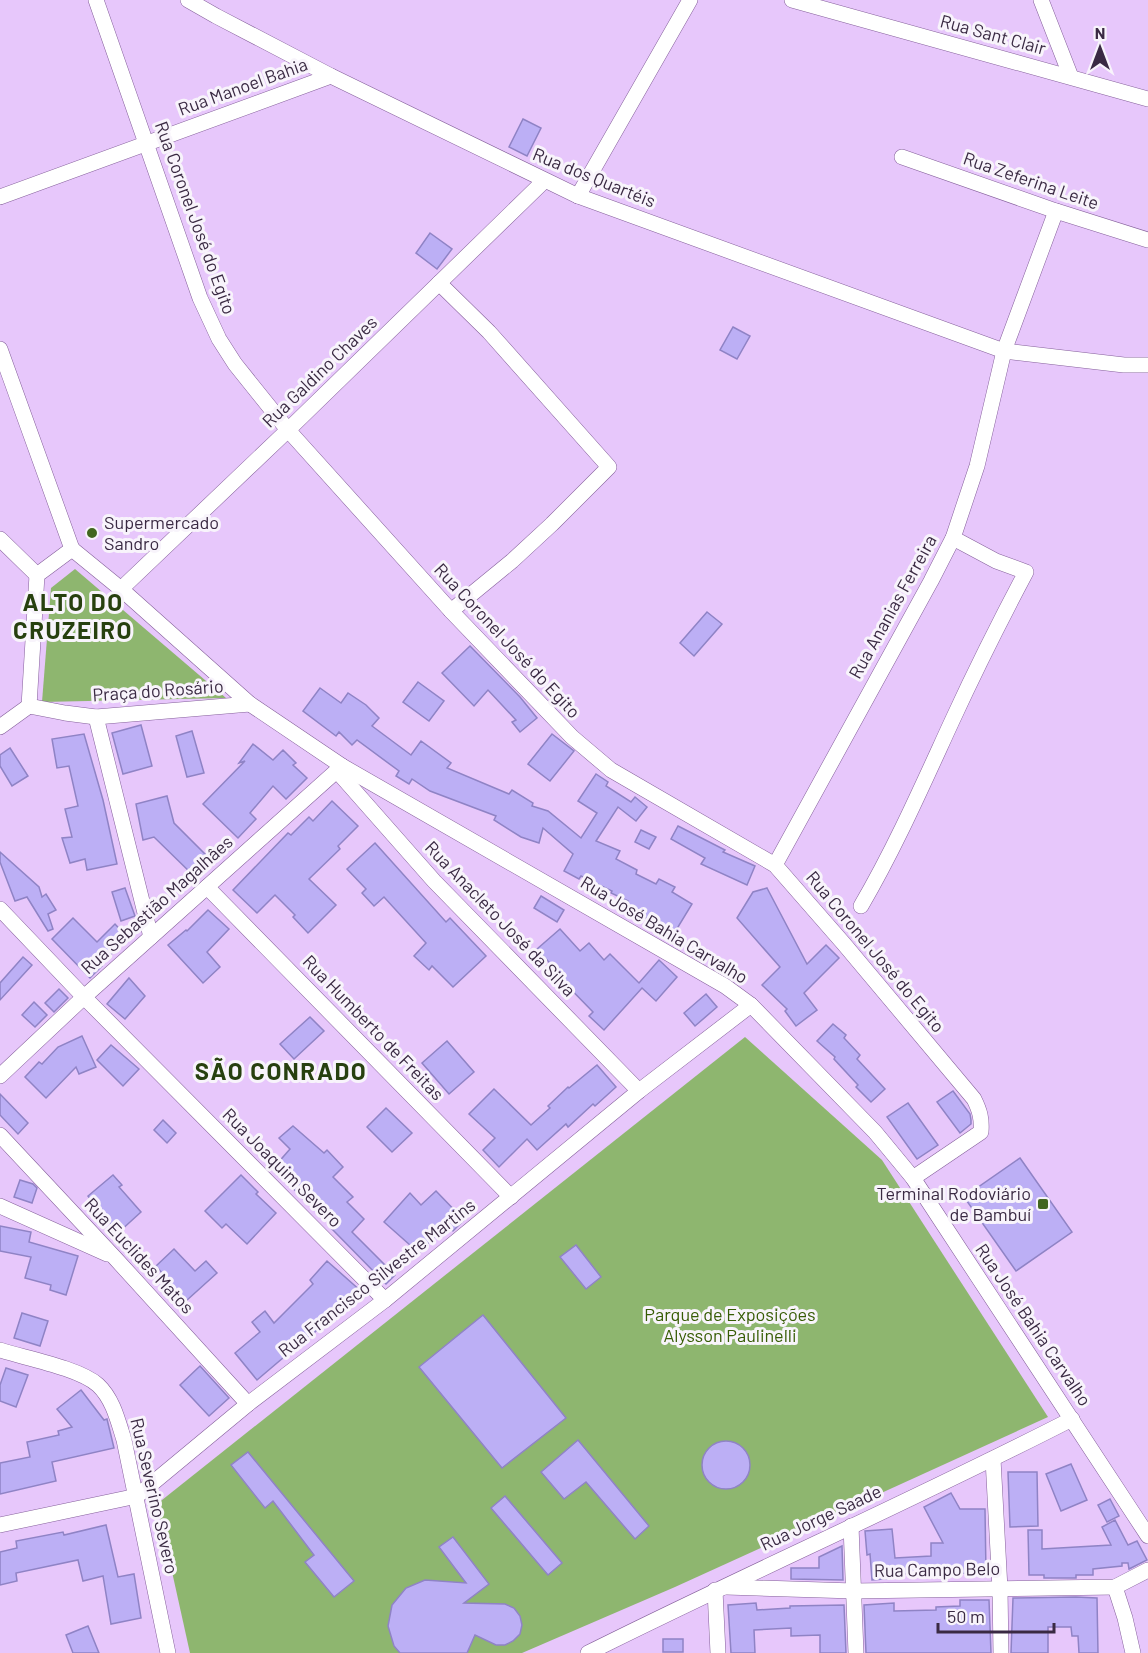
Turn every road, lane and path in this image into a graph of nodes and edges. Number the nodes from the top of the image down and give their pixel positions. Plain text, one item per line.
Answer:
1 (96, 0) edge
2 (188, 0) edge
3 (690, 0) edge
4 (792, 0) edge
5 (1041, 0) edge
6 (331, 76) junction
7 (1071, 77) junction
8 (1148, 99) edge
9 (147, 144) junction
10 (902, 157) dead end
11 (544, 181) junction
12 (578, 196) junction
13 (0, 197) edge
14 (1056, 211) junction
15 (1148, 240) edge
16 (439, 283) junction
17 (0, 349) edge
18 (1004, 351) junction
19 (1148, 365) edge
20 (288, 430) junction
21 (953, 538) junction
22 (0, 539) edge
23 (72, 549) junction
24 (38, 575) junction
25 (121, 590) junction
26 (451, 611) junction
27 (250, 704) junction
28 (29, 706) junction
29 (96, 717) junction
30 (0, 727) edge
31 (339, 769) junction
32 (775, 865) junction
33 (207, 887) junction
34 (861, 906) dead end
35 (0, 909) edge
36 (151, 937) junction
37 (84, 997) junction
38 (751, 1005) junction
39 (0, 1076) edge
40 (639, 1091) junction
41 (0, 1136) edge
42 (912, 1178) junction
43 (511, 1197) junction
44 (0, 1206) edge
45 (115, 1258) junction
46 (386, 1300) junction
47 (0, 1350) edge
48 (248, 1404) junction
49 (1072, 1419) junction
50 (993, 1459) junction
51 (137, 1496) junction
52 (0, 1525) edge
53 (851, 1526) junction
54 (1148, 1536) edge
55 (1148, 1570) edge
56 (1115, 1587) junction
57 (718, 1588) junction
58 (1000, 1588) junction
59 (854, 1591) junction
60 (168, 1653) edge
61 (588, 1653) edge
62 (718, 1653) edge
63 (856, 1653) edge
64 (1001, 1653) edge
65 (1133, 1653) edge

1 - 9 street, Rua Coronel José do Egito
2 - 6 street, Rua dos Quartéis
3 - 12 street
4 - 7 street, Rua Sant Clair
5 - 7 street
6 - 9 street, Rua Manoel Bahia
6 - 11 street, Rua dos Quartéis
7 - 8 street, Rua Sant Clair
9 - 13 street, Rua Manoel Bahia
9 - 20 street, Rua Coronel José do Egito
10 - 14 street, Rua Zeferina Leite
11 - 12 street, Rua dos Quartéis
11 - 16 street, Rua Galdino Chaves
12 - 18 street, Rua dos Quartéis
14 - 15 street, Rua Zeferina Leite
14 - 18 street, Rua Ananias Ferreira
16 - 20 street, Rua Galdino Chaves
16 - 26 street
17 - 23 street
18 - 19 street, Rua dos Quartéis
18 - 21 street, Rua Ananias Ferreira
20 - 25 street, Rua Galdino Chaves
20 - 26 street, Rua Coronel José do Egito
21 - 32 street, Rua Ananias Ferreira
21 - 34 street
22 - 24 street
23 - 24 street
23 - 25 street, Rua José Bahia Carvalho
24 - 28 street
25 - 27 street, Rua José Bahia Carvalho
26 - 32 street, Rua Coronel José do Egito
27 - 29 street, Praça do Rosário
27 - 31 street, Rua José Bahia Carvalho
28 - 29 street, Praça do Rosário
28 - 30 street
29 - 36 street
31 - 33 street, Rua Sebastião Magalhâes
31 - 38 street, Rua José Bahia Carvalho
31 - 40 street, Rua Anacleto José da Silva
32 - 42 street, Rua Coronel José do Egito
33 - 36 street, Rua Sebastião Magalhâes
33 - 43 street, Rua Humberto de Freitas
35 - 37 street, Rua Joaquim Severo
36 - 37 street, Rua Sebastião Magalhâes
37 - 39 street, Rua Sebastião Magalhâes
37 - 46 street, Rua Joaquim Severo
38 - 40 street, Rua Francisco Silvestre Martins
38 - 42 street, Rua José Bahia Carvalho
40 - 43 street, Rua Francisco Silvestre Martins
41 - 45 street, Rua Euclides Matos
42 - 49 street, Rua José Bahia Carvalho
43 - 46 street, Rua Francisco Silvestre Martins
44 - 45 street
45 - 48 street, Rua Euclides Matos
46 - 48 street, Rua Francisco Silvestre Martins
47 - 51 street, Rua Severino Severo
48 - 51 street, Rua Francisco Silvestre Martins
49 - 50 street, Rua Jorge Saade
49 - 54 street, Rua José Bahia Carvalho
50 - 53 street, Rua Jorge Saade
50 - 58 street
51 - 52 street, Rua Francisco Silvestre Martins
51 - 60 street, Rua Severino Severo
53 - 57 street, Rua Jorge Saade
53 - 59 street
55 - 56 street, Rua Campo Belo
56 - 58 street, Rua Campo Belo
56 - 65 street
57 - 59 street, Rua Campo Belo
57 - 61 street, Rua Jorge Saade
57 - 62 street
58 - 59 street, Rua Campo Belo
58 - 64 street
59 - 63 street

